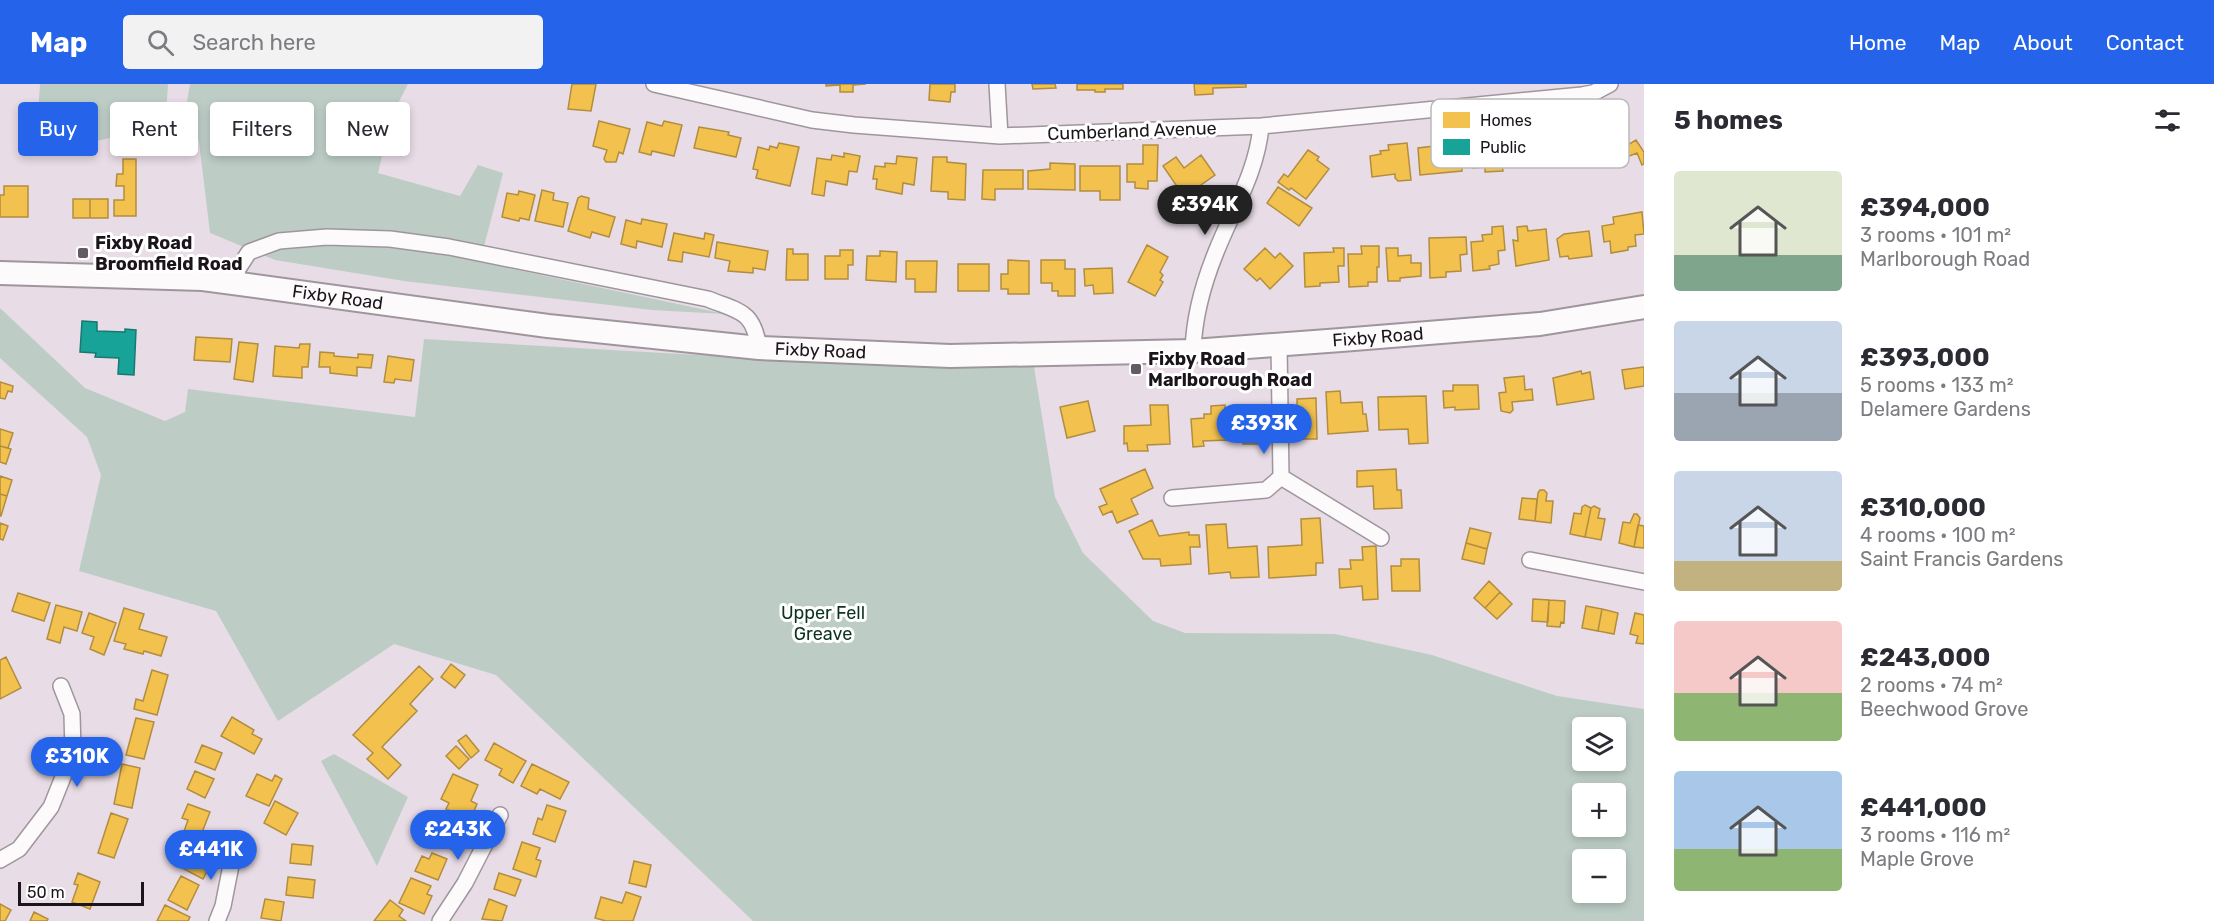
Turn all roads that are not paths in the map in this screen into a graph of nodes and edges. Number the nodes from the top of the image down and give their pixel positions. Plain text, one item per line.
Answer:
1 (654, 84) edge
2 (997, 84) edge
3 (1610, 84) edge
4 (1541, 99) edge
5 (1431, 110) edge
6 (1261, 126) junction
7 (1000, 136) junction
8 (0, 273) edge
9 (235, 284) junction
10 (1644, 307) edge
11 (1279, 345) junction
12 (759, 348) junction
13 (1193, 351) junction
14 (1281, 477) junction
15 (1172, 498) dead end
16 (1382, 538) dead end
17 (1530, 560) dead end
18 (1644, 582) edge
19 (61, 686) dead end
20 (500, 815) dead end
21 (234, 850) dead end
22 (0, 860) edge
23 (217, 921) edge
24 (440, 921) edge

1 - 7 street, Cumberland Avenue
2 - 7 street
3 - 4 street, Cumberland Avenue
5 - 6 street, Cumberland Avenue
6 - 7 street, Cumberland Avenue
6 - 13 street
8 - 9 main road, Fixby Road
9 - 12 main road, Fixby Road
9 - 12 street
10 - 11 main road, Fixby Road
11 - 13 main road, Fixby Road
11 - 14 street
12 - 13 main road, Fixby Road
14 - 15 street
14 - 16 street
17 - 18 street
19 - 22 street
20 - 24 street
21 - 23 street

